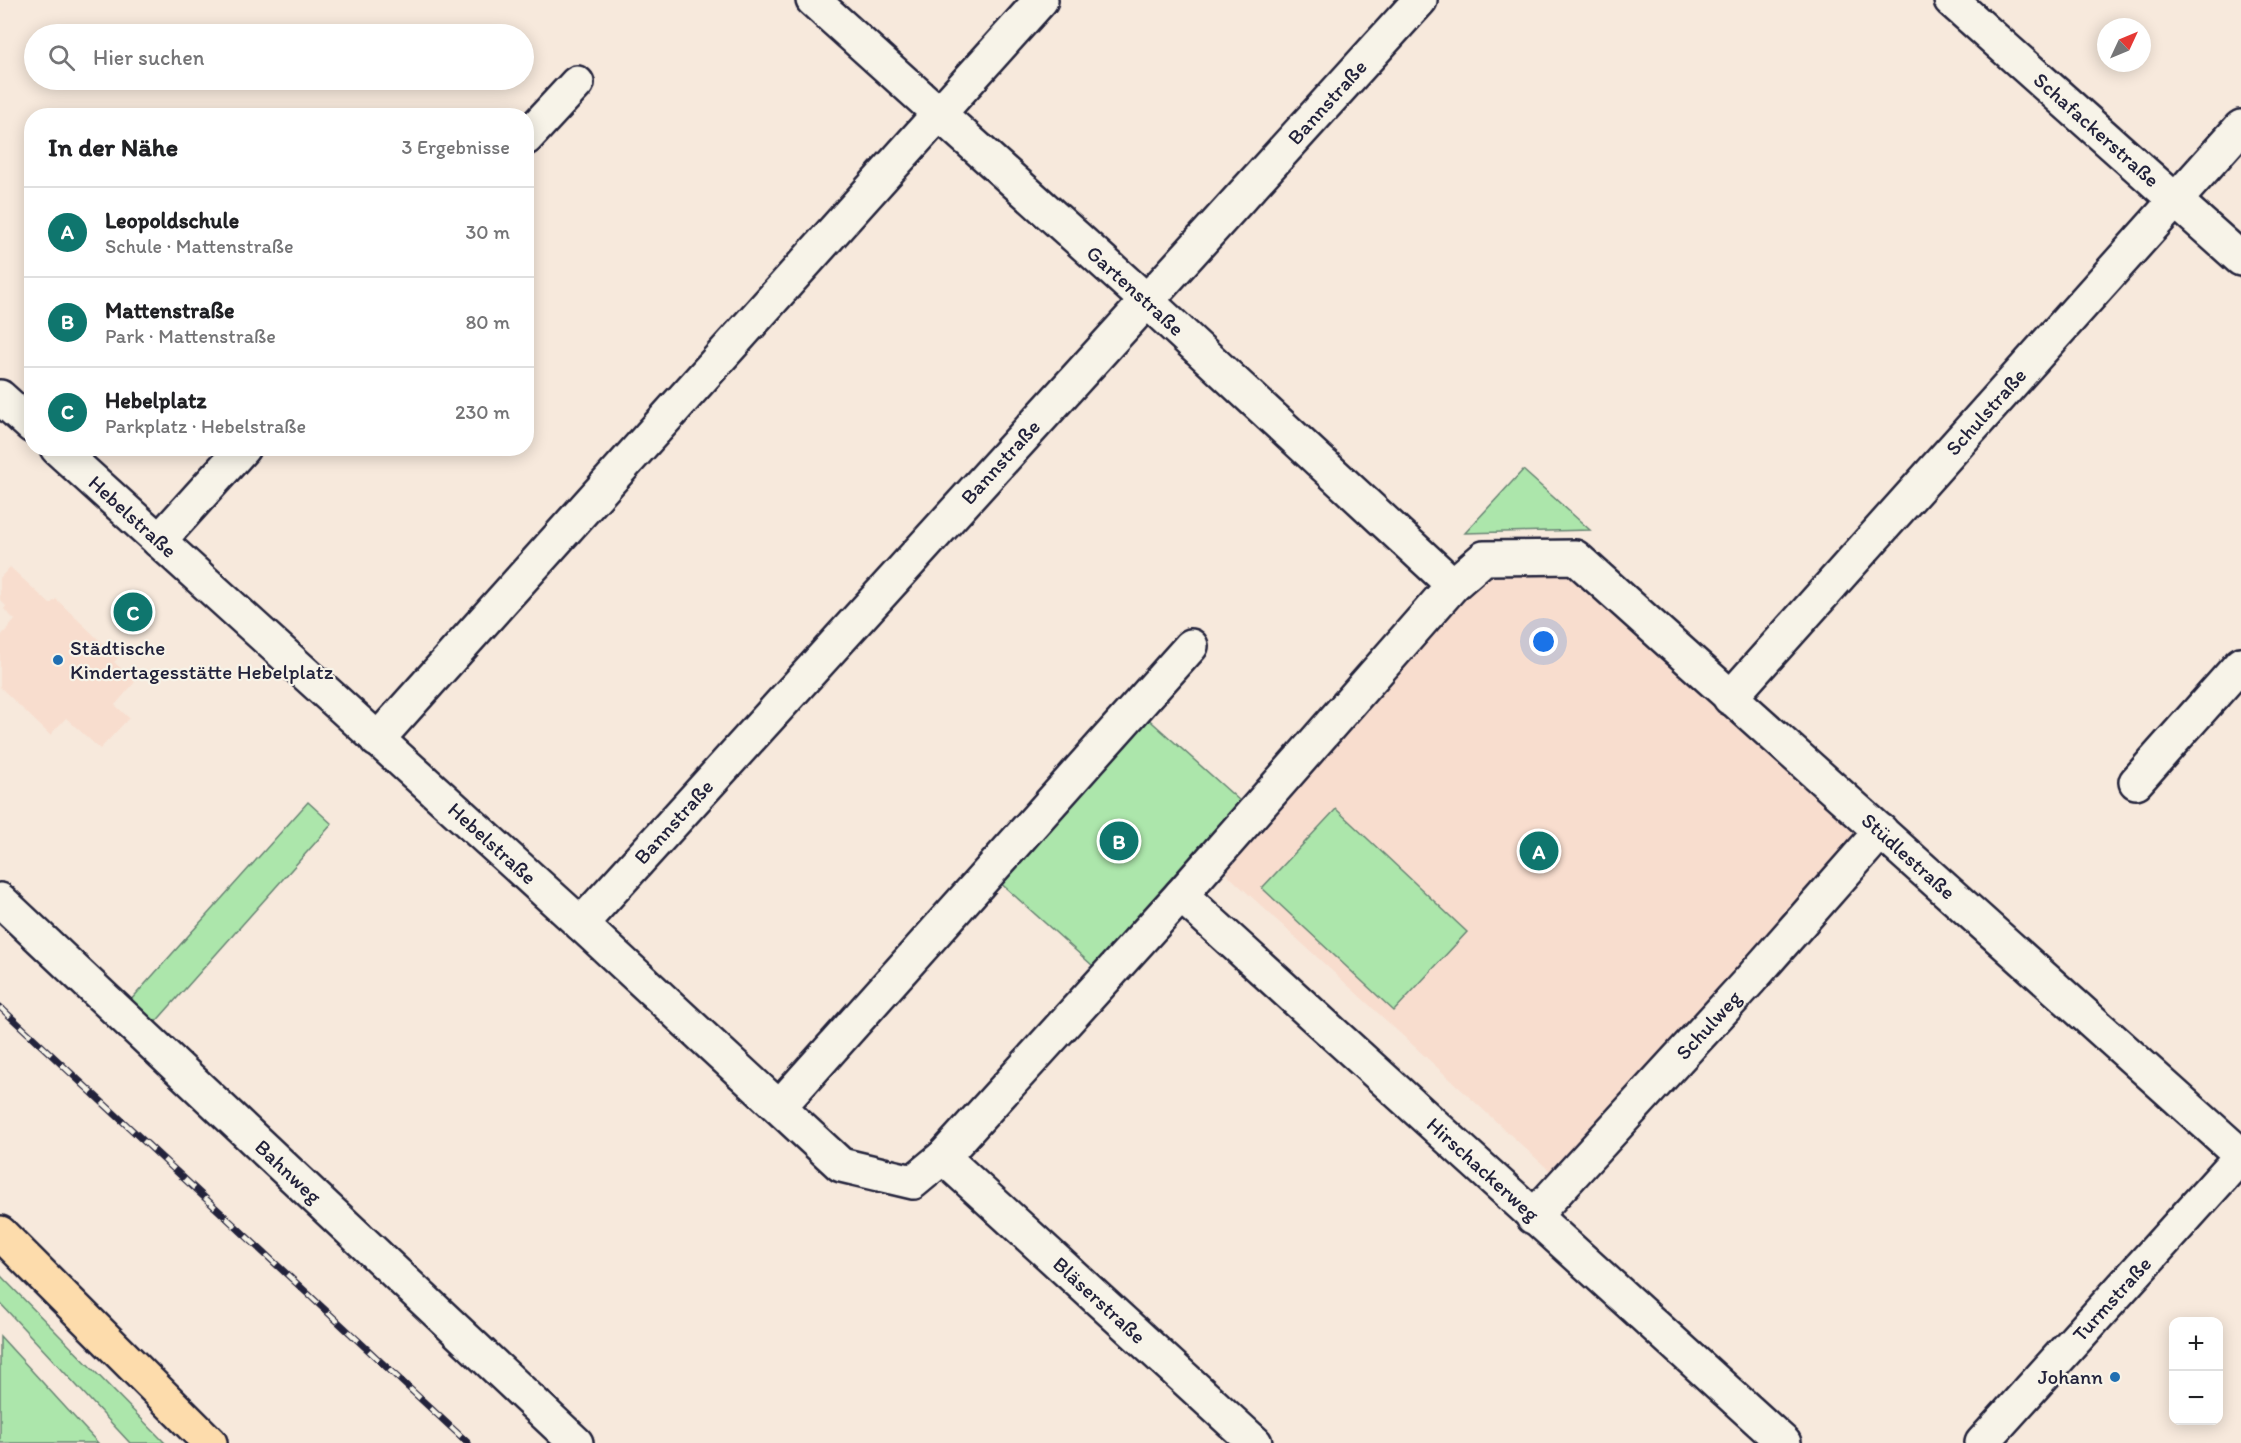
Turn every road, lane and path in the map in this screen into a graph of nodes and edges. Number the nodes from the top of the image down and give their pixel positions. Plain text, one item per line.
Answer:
1 (813, 0) edge
2 (1041, 0) edge
3 (1420, 0) edge
4 (1951, 0) edge
5 (577, 83) dead end
6 (938, 114) junction
7 (2241, 127) edge
8 (534, 129) edge
9 (2174, 200) junction
10 (2241, 259) edge
11 (1148, 302) junction
12 (0, 397) edge
13 (24, 419) edge
14 (66, 456) edge
15 (236, 456) edge
16 (159, 541) junction
17 (1453, 585) junction
18 (1191, 646) dead end
19 (2241, 664) edge
20 (1730, 698) junction
21 (377, 740) junction
22 (2136, 782) dead end
23 (1881, 831) junction
24 (1182, 895) junction
25 (0, 900) edge
26 (582, 924) junction
27 (779, 1107) junction
28 (2241, 1155) edge
29 (943, 1158) junction
30 (1533, 1217) junction
31 (0, 1233) edge
32 (210, 1443) edge
33 (576, 1443) edge
34 (1255, 1443) edge
35 (1784, 1443) edge
36 (1982, 1443) edge

1 - 6 street, Gartenstraße
2 - 6 street
3 - 11 street, Bannstraße
4 - 9 street, Schafackerstraße
5 - 8 street
6 - 11 street, Gartenstraße
6 - 21 street
7 - 9 street, Schulstraße
9 - 10 street, Schafackerstraße
9 - 20 street, Schulstraße
11 - 17 street, Gartenstraße
11 - 26 street, Bannstraße
12 - 13 street
14 - 16 street, Hebelstraße
15 - 16 street
16 - 21 street, Hebelstraße
17 - 20 street, Stüdlestraße
17 - 24 street
18 - 27 street
19 - 22 street
20 - 23 street, Stüdlestraße
21 - 26 street, Hebelstraße
23 - 28 street, Stüdlestraße
23 - 30 street, Schulweg
24 - 29 street
24 - 30 street, Hirschackerweg
25 - 33 street, Bahnweg
26 - 27 street, Hebelstraße
27 - 29 street, Hebelstraße
28 - 36 street, Turmstraße
29 - 34 street, Bläserstraße
30 - 35 street, Hirschackerweg
31 - 32 main road

